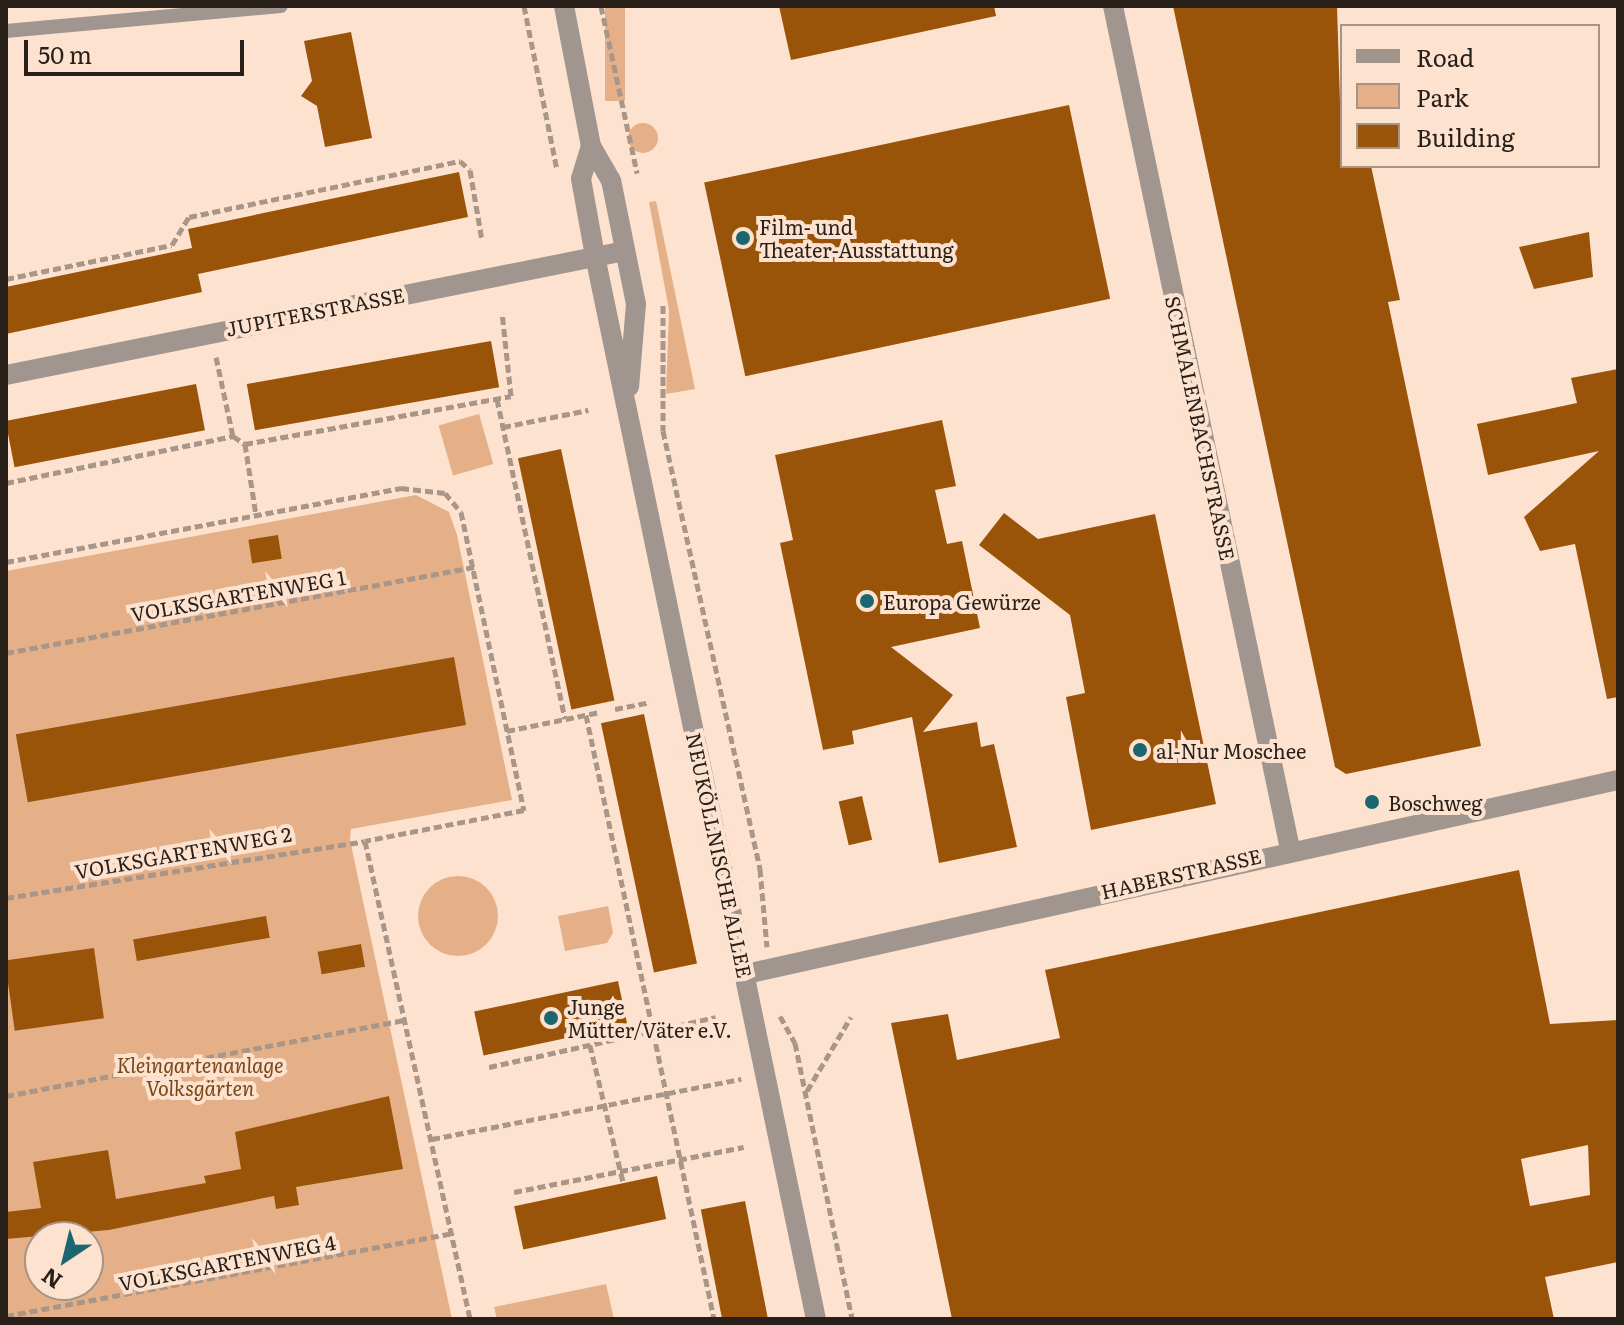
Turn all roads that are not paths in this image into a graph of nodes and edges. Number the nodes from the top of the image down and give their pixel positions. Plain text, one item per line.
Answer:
1 (281, 6) edge
2 (564, 6) edge
3 (1113, 6) edge
4 (6, 31) edge
5 (591, 146) junction
6 (625, 251) junction
7 (595, 256) junction
8 (6, 375) edge
9 (628, 391) junction
10 (1618, 780) edge
11 (1290, 849) junction
12 (746, 974) junction
13 (816, 1319) edge

1 - 4 lane
2 - 5 street, NEUKÖLLNISCHE ALLEE
3 - 11 street, SCHMALENBACHSTRASSE
5 - 6 street, NEUKÖLLNISCHE ALLEE
5 - 7 street, NEUKÖLLNISCHE ALLEE
6 - 7 street, JUPITERSTRASSE
6 - 9 street, NEUKÖLLNISCHE ALLEE
7 - 8 street, JUPITERSTRASSE
7 - 9 street, NEUKÖLLNISCHE ALLEE
9 - 12 street, NEUKÖLLNISCHE ALLEE
10 - 11 street, HABERSTRASSE
11 - 12 street, HABERSTRASSE
12 - 13 street, NEUKÖLLNISCHE ALLEE

